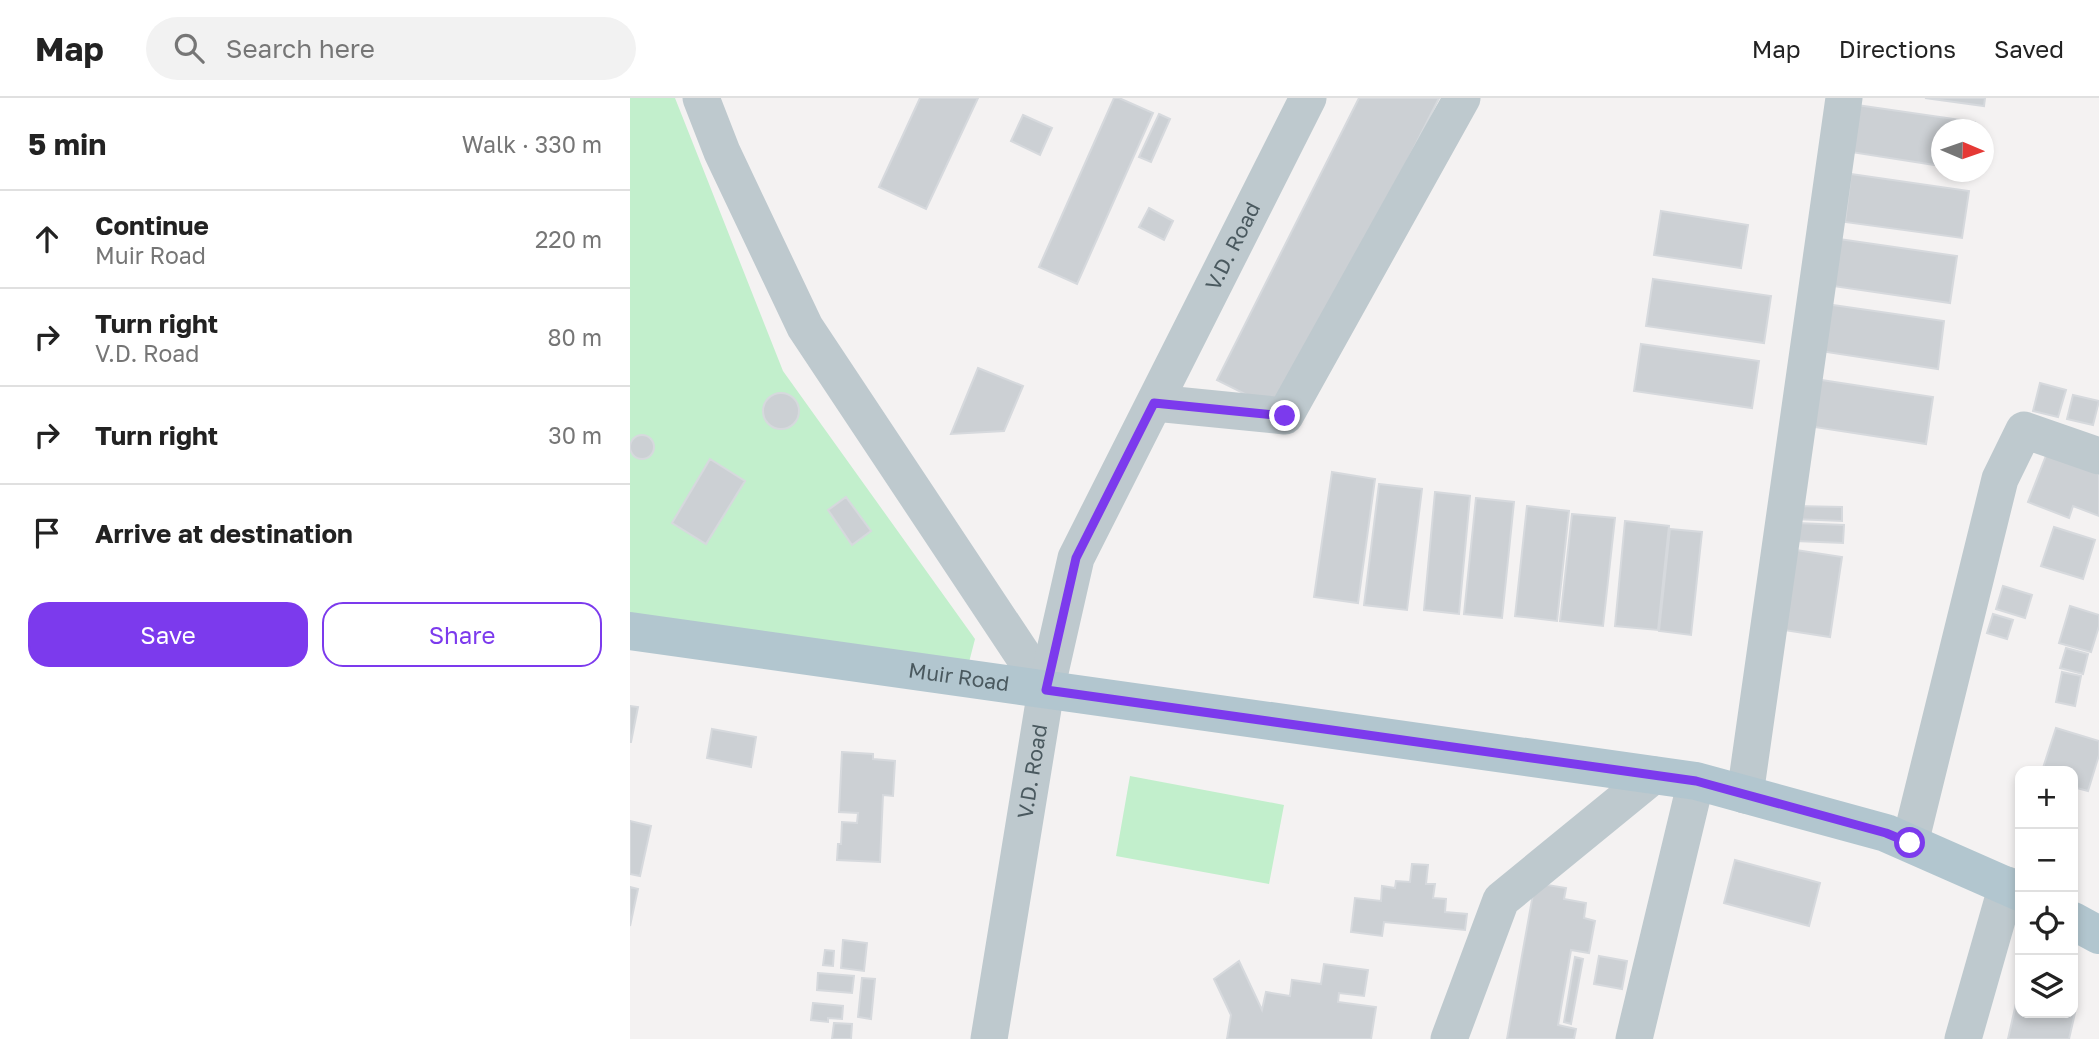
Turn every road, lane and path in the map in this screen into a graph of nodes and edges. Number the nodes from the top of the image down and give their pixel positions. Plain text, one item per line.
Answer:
1 (701, 98) edge
2 (1308, 98) edge
3 (1462, 98) edge
4 (1844, 98) edge
5 (1154, 403) junction
6 (2099, 456) edge
7 (630, 631) edge
8 (1046, 690) junction
9 (1654, 775) junction
10 (1696, 781) junction
11 (1745, 795) junction
12 (1910, 843) junction
13 (2014, 889) edge
14 (2078, 924) edge
15 (2099, 935) edge
16 (989, 1039) edge
17 (1449, 1039) edge
18 (1634, 1039) edge
19 (1963, 1039) edge

1 - 8 street
2 - 5 street, V.D. Road
3 - 5 street
4 - 11 street
5 - 8 street, V.D. Road
6 - 12 street
7 - 8 main road, Muir Road
8 - 9 main road, Muir Road
8 - 16 street, V.D. Road
9 - 10 main road, Muir Road
9 - 17 street
10 - 11 main road, Muir Road
10 - 18 street
11 - 12 main road, Muir Road
12 - 13 main road, Muir Road
13 - 19 street
14 - 15 main road

